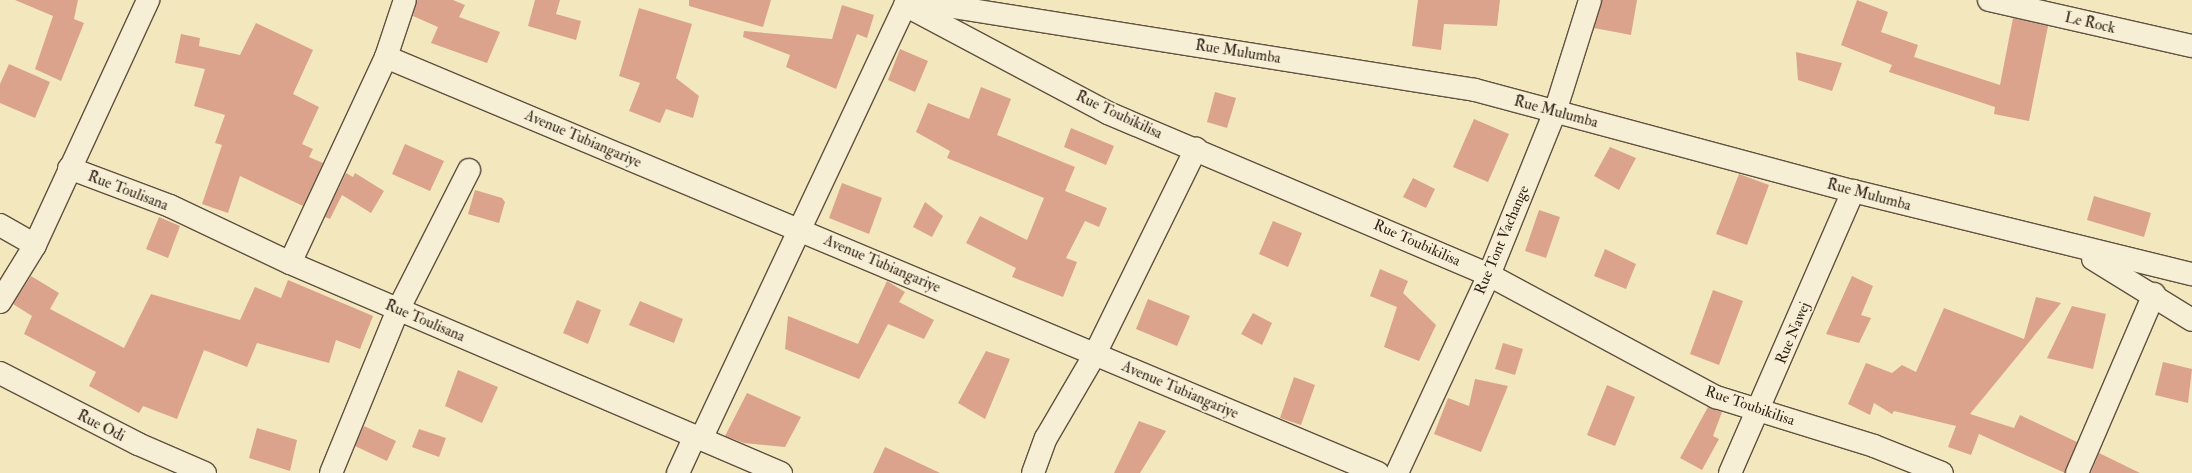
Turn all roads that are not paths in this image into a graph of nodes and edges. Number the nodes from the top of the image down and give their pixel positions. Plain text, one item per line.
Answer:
1 (148, 0) edge
2 (405, 0) edge
3 (1590, 0) edge
4 (1988, 0) edge
5 (903, 2) edge
6 (2192, 46) edge
7 (386, 57) junction
8 (1555, 112) junction
9 (1196, 149) junction
10 (69, 168) junction
11 (469, 170) dead end
12 (1853, 191) junction
13 (0, 225) edge
14 (800, 230) junction
15 (35, 245) junction
16 (2073, 247) junction
17 (290, 263) junction
18 (2192, 274) edge
19 (1489, 275) junction
20 (2154, 294) junction
21 (0, 302) edge
22 (398, 310) junction
23 (2192, 320) edge
24 (1095, 354) junction
25 (0, 373) edge
26 (1759, 412) junction
27 (698, 438) junction
28 (205, 473) edge
29 (331, 473) edge
30 (678, 473) edge
31 (781, 473) edge
32 (1033, 473) edge
33 (1378, 473) edge
34 (1397, 473) edge
35 (1730, 473) edge
36 (1942, 473) edge
37 (2077, 473) edge

1 - 10 street
2 - 7 street
3 - 8 street, Rue Tont Vachange
4 - 6 street, Le Rock
5 - 8 street, Rue Mulumba
5 - 9 street, Rue Toubikilisa
5 - 14 street
7 - 14 street, Avenue Tubiangariye
7 - 17 street
8 - 12 street, Rue Mulumba
8 - 19 street, Rue Tont Vachange
9 - 19 street, Rue Toubikilisa
9 - 24 street
10 - 15 street
10 - 17 street, Rue Toulisana
11 - 22 street
12 - 16 street, Rue Mulumba
12 - 26 street, Rue Nawej
13 - 15 street
14 - 24 street, Avenue Tubiangariye
14 - 27 street
15 - 21 street
16 - 18 street, Rue Mulumba
16 - 20 street
17 - 22 street, Rue Toulisana
19 - 26 street, Rue Toubikilisa
19 - 34 street, Rue Tont Vachange
20 - 23 street
20 - 37 street
22 - 27 street, Rue Toulisana
22 - 29 street
24 - 32 street
24 - 33 street, Avenue Tubiangariye
25 - 28 street, Rue Odi
26 - 35 street, Rue Nawej
26 - 36 street, Rue Toubikilisa
27 - 30 street
27 - 31 street, Rue Toulisana

